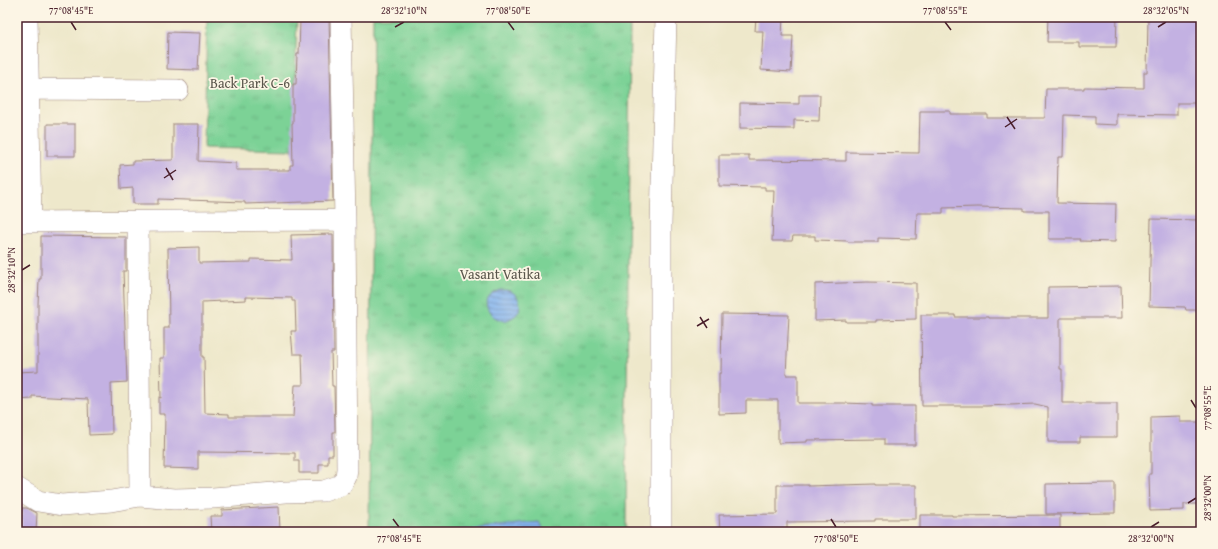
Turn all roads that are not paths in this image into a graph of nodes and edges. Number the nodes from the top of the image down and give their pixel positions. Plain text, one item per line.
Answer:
1 (27, 17) edge
2 (341, 17) edge
3 (666, 17) edge
4 (28, 89) junction
5 (178, 90) dead end
6 (345, 220) junction
7 (24, 222) edge
8 (138, 222) junction
9 (17, 488) edge
10 (140, 496) junction
11 (661, 532) edge

1 - 4 street
2 - 6 street
3 - 11 street
4 - 5 street
4 - 7 street
6 - 8 street
6 - 10 street
7 - 8 street
8 - 10 street
9 - 10 street

